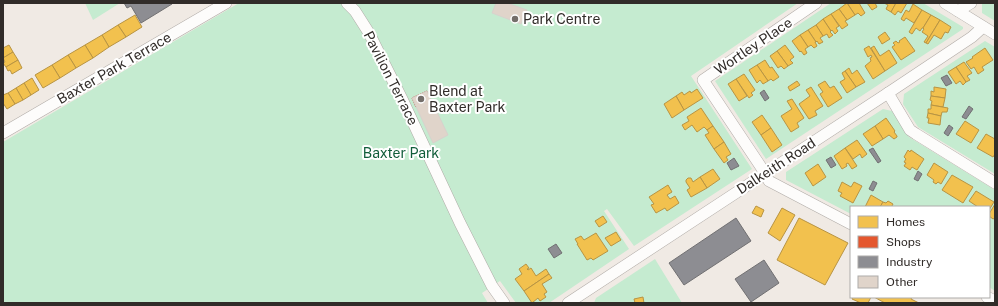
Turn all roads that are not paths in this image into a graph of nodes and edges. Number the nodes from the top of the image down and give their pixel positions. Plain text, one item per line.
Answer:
1 (226, 3) edge
2 (347, 3) edge
3 (816, 3) edge
4 (945, 3) edge
5 (971, 3) edge
6 (958, 10) junction
7 (983, 27) junction
8 (995, 34) edge
9 (888, 93) junction
10 (3, 120) edge
11 (6, 132) edge
12 (765, 174) junction
13 (995, 183) edge
14 (850, 223) edge
15 (504, 303) edge
16 (568, 303) edge

1 - 11 street, Baxter Park Terrace
2 - 15 street, Pavilion Terrace
3 - 12 street, Wortley Place
4 - 6 street
5 - 6 street
6 - 7 street
7 - 8 street
7 - 9 street, Dalkeith Road
9 - 12 street, Dalkeith Road
9 - 13 street
10 - 11 street
12 - 14 street
12 - 16 street, Dalkeith Road

